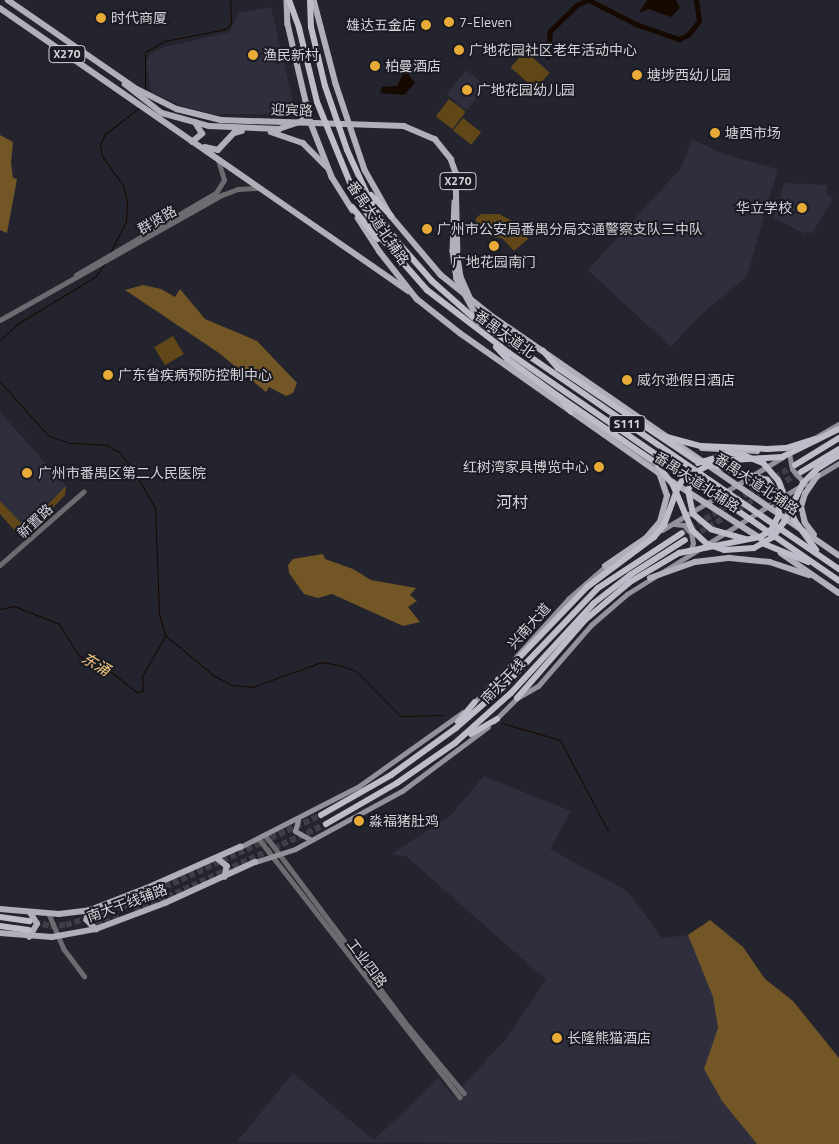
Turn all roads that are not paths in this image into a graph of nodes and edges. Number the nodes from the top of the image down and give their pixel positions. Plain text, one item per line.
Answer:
1 (8, 0) edge
2 (288, 0) edge
3 (312, 0) edge
4 (0, 8) edge
5 (314, 42) junction
6 (303, 44) junction
7 (135, 94) junction
8 (152, 102) junction
9 (308, 113) junction
10 (195, 123) junction
11 (192, 142) junction
12 (200, 148) junction
13 (218, 160) junction
14 (453, 165) junction
15 (332, 177) junction
16 (361, 180) junction
17 (260, 188) junction
18 (352, 207) junction
19 (391, 216) junction
20 (402, 263) junction
21 (97, 264) junction
22 (417, 299) junction
23 (472, 300) junction
24 (0, 320) edge
25 (482, 323) junction
26 (488, 338) junction
27 (543, 351) junction
28 (561, 398) junction
29 (571, 412) junction
30 (839, 424) edge
31 (645, 428) junction
32 (839, 429) edge
33 (663, 432) junction
34 (839, 438) edge
35 (809, 441) junction
36 (839, 449) edge
37 (789, 453) junction
38 (839, 455) edge
39 (839, 463) edge
40 (795, 465) tunnel mouth
41 (801, 472) tunnel mouth
42 (659, 473) junction
43 (817, 476) junction
44 (805, 484) junction
45 (736, 485) junction
46 (83, 492) dead end
47 (708, 502) junction
48 (767, 506) junction
49 (738, 523) junction
50 (672, 524) junction
51 (682, 533) tunnel mouth
52 (686, 540) tunnel mouth
53 (820, 542) junction
54 (690, 553) junction
55 (839, 555) edge
56 (826, 560) junction
57 (0, 565) edge
58 (605, 566) junction
59 (822, 569) junction
60 (839, 569) edge
61 (650, 578) junction
62 (820, 580) junction
63 (839, 580) edge
64 (839, 593) edge
65 (486, 691) junction
66 (517, 698) junction
67 (475, 702) junction
68 (497, 719) junction
69 (449, 734) junction
70 (455, 743) junction
71 (321, 816) tunnel mouth
72 (298, 819) junction
73 (326, 824) tunnel mouth
74 (266, 836) junction
75 (259, 839) junction
76 (311, 840) junction
77 (240, 847) joint
78 (281, 855) junction
79 (217, 858) junction
80 (273, 859) junction
81 (255, 862) joint
82 (225, 877) junction
83 (0, 909) edge
84 (90, 910) junction
85 (30, 913) junction
86 (49, 914) junction
87 (0, 917) edge
88 (30, 921) tunnel mouth
89 (0, 926) edge
90 (96, 929) junction
91 (0, 934) edge
92 (29, 934) junction
93 (59, 936) junction
94 (84, 976) dead end
95 (464, 1093) dead end
96 (460, 1098) dead end

1 - 7 main road, 迎宾路 / X270
2 - 6 highway, 番禺大道北 / S111
2 - 9 main road, 番禺大道北辅路
3 - 5 highway, 番禺大道北 / S111
3 - 19 main road, 番禺大道北辅路
4 - 7 main road, 迎宾路 / X270
5 - 6 highway
5 - 16 highway, 番禺大道北 / S111
6 - 20 highway, 番禺大道北 / S111
7 - 8 main road, 迎宾路 / X270
7 - 11 main road, 迎宾路 / X270
8 - 10 main road
8 - 14 main road, 迎宾路 / X270
9 - 10 main road
9 - 15 main road, 番禺大道北辅路
10 - 11 main road
11 - 12 main road, 迎宾路 / X270
12 - 13 main road, 迎宾路 / X270
12 - 15 main road
13 - 17 main road, 迎宾路 / X270
13 - 21 street, 群贤路
14 - 23 main road, 迎宾路 / X270
14 - 25 main road
15 - 18 main road, 番禺大道北辅路
16 - 19 highway
16 - 25 highway, 番禺大道北 / S111
17 - 21 street, 群贤路
17 - 22 main road, 迎宾路 / X270
18 - 20 highway
18 - 22 main road, 番禺大道北辅路
19 - 23 main road, 番禺大道北辅路
20 - 26 highway, 番禺大道北 / S111
21 - 24 street, 群贤路
22 - 29 main road, 番禺大道北辅路
23 - 27 main road, 番禺大道北辅路
25 - 56 highway, 番禺大道北 / S111
26 - 28 highway
26 - 59 highway, 番禺大道北 / S111
27 - 31 highway
27 - 33 main road, 番禺大道北辅路
28 - 29 highway
28 - 38 highway
29 - 42 main road, 番禺大道北辅路
30 - 35 main road, 兴南大道
31 - 32 highway
31 - 66 highway
32 - 59 highway
33 - 35 main road
33 - 45 main road, 番禺大道北铺路
34 - 40 highway
35 - 37 main road, 兴南大道
36 - 41 highway
37 - 44 main road
37 - 45 main road, 兴南大道
39 - 43 main road
42 - 47 main road, 番禺大道北辅路
42 - 58 main road
43 - 44 main road
43 - 53 main road
44 - 48 main road
45 - 47 main road, 兴南大道
45 - 48 main road, 番禺大道北铺路
46 - 57 street, 新置路
47 - 49 main road, 番禺大道北辅路
47 - 50 main road, 兴南大道
48 - 49 main road
48 - 53 main road, 番禺大道北铺路
49 - 54 main road
49 - 62 main road, 番禺大道北辅路
50 - 54 main road
50 - 58 main road, 兴南大道
51 - 69 highway, 南大干线
52 - 70 highway, 南大干线
53 - 55 main road, 番禺大道北铺路
54 - 61 main road
56 - 60 highway, 番禺大道北 / S111
56 - 65 highway
58 - 65 main road, 兴南大道
59 - 63 highway, 番禺大道北 / S111
61 - 62 main road
61 - 66 main road
62 - 64 main road
65 - 67 main road, 兴南大道
66 - 68 main road
67 - 69 highway
67 - 72 main road, 兴南大道
68 - 70 highway
68 - 76 main road
69 - 71 highway, 南大干线
70 - 73 highway, 南大干线
72 - 74 main road, 兴南大道
72 - 76 main road
74 - 75 main road, 兴南大道
74 - 78 street, 工业四路
75 - 77 main road, 兴南大道
75 - 80 street, 工业四路
76 - 78 main road
77 - 79 main road, 南大干线辅路
78 - 80 main road
78 - 95 street, 工业四路
79 - 82 main road
79 - 84 main road, 南大干线辅路
80 - 81 main road
80 - 96 street, 工业四路
81 - 82 main road, 南大干线辅路
82 - 90 main road, 南大干线辅路
83 - 85 main road, 南大干线辅路
84 - 86 main road, 南大干线辅路
84 - 90 main road
85 - 86 main road, 南大干线辅路
85 - 92 main road
86 - 93 street
87 - 88 highway
89 - 92 highway
90 - 93 main road, 南大干线辅路
91 - 92 main road, 南大干线辅路
92 - 93 main road, 南大干线辅路
93 - 94 street

